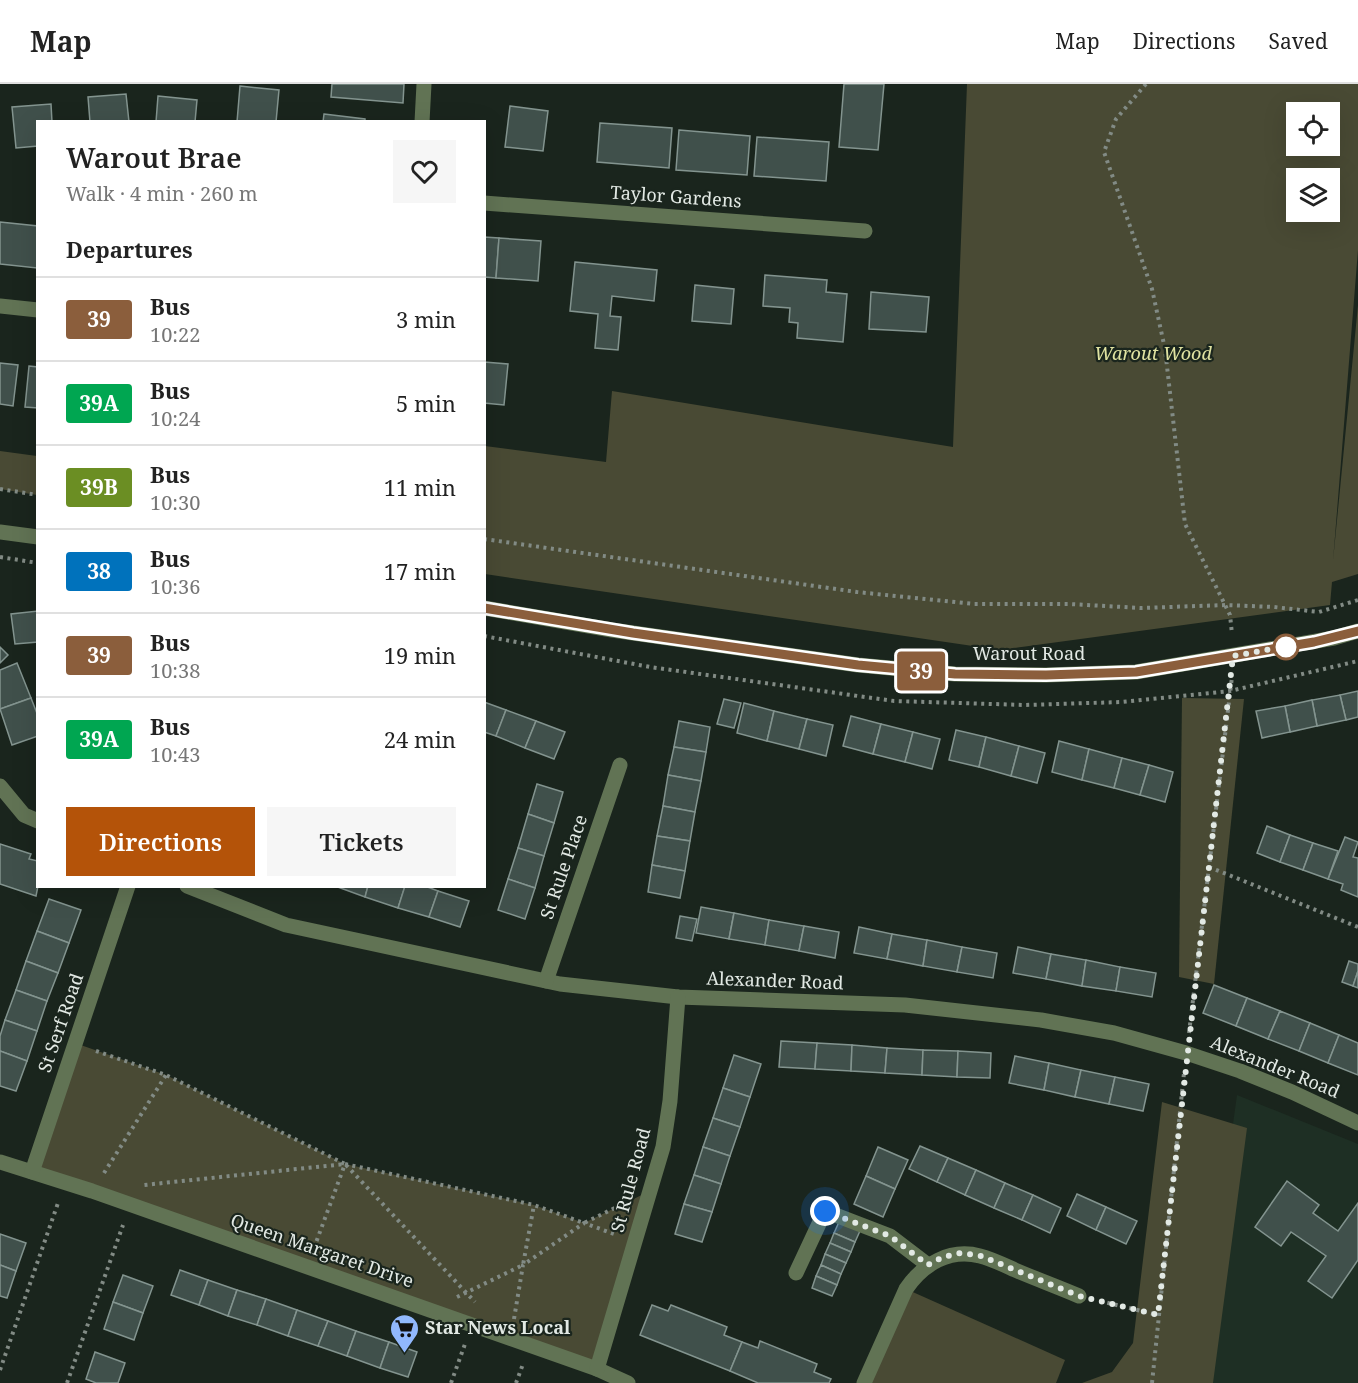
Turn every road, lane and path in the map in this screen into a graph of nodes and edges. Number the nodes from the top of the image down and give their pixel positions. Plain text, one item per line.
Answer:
1 (424, 84) edge
2 (1146, 84) edge
3 (422, 120) edge
4 (486, 203) edge
5 (864, 231) dead end
6 (0, 306) edge
7 (36, 310) edge
8 (0, 489) edge
9 (36, 495) edge
10 (0, 532) edge
11 (36, 537) edge
12 (486, 539) edge
13 (0, 557) edge
14 (36, 562) edge
15 (1358, 600) edge
16 (1226, 605) junction
17 (486, 608) edge
18 (1358, 631) edge
19 (1233, 656) junction
20 (620, 765) dead end
21 (0, 786) edge
22 (36, 820) edge
23 (1209, 867) junction
24 (127, 888) edge
25 (192, 888) edge
26 (1358, 927) edge
27 (546, 981) junction
28 (678, 997) junction
29 (75, 1044) junction
30 (1186, 1053) junction
31 (166, 1075) junction
32 (1358, 1123) edge
33 (0, 1162) edge
34 (345, 1164) junction
35 (32, 1172) junction
36 (66, 1182) junction
37 (138, 1186) dead end
38 (92, 1191) junction
39 (650, 1191) junction
40 (130, 1205) junction
41 (534, 1205) junction
42 (584, 1223) junction
43 (634, 1242) junction
44 (523, 1265) junction
45 (928, 1265) junction
46 (307, 1266) junction
47 (796, 1273) dead end
48 (467, 1293) junction
49 (1079, 1296) joint
50 (481, 1308) dead end
51 (431, 1311) junction
52 (1158, 1315) junction
53 (472, 1326) junction
54 (511, 1340) junction
55 (597, 1369) junction
56 (0, 1370) edge
57 (67, 1383) edge
58 (451, 1383) edge
59 (628, 1383) edge
60 (864, 1383) edge
61 (1152, 1383) edge

1 - 3 street
2 - 16 path
4 - 5 street, Taylor Gardens
6 - 7 street
8 - 9 path
10 - 11 street
12 - 16 path
13 - 14 path
15 - 16 path
16 - 19 path
17 - 19 street, Warout Road
18 - 19 street, Warout Road
19 - 23 path
20 - 27 street, St Rule Place
21 - 22 street
23 - 26 path
23 - 30 path
24 - 29 street, St Serf Road
25 - 27 street, Alexander Road
27 - 28 street, Alexander Road
28 - 30 street, Alexander Road
28 - 39 street, St Rule Road
29 - 31 path
29 - 35 street, St Serf Road
30 - 32 street, Alexander Road
30 - 52 path
31 - 34 path
31 - 38 path
33 - 35 street, Queen Margaret Drive
34 - 37 path
34 - 41 path
34 - 46 path
34 - 48 path
35 - 36 street, Queen Margaret Drive
36 - 38 street, Queen Margaret Drive
36 - 56 path
38 - 40 street, Queen Margaret Drive
39 - 42 path
39 - 43 street, St Rule Road
40 - 46 street, Queen Margaret Drive
40 - 57 path
41 - 42 path
41 - 44 path
42 - 43 path
42 - 44 path
43 - 55 street, St Rule Road
44 - 48 path
44 - 54 path
45 - 47 street
45 - 49 street
45 - 60 street
46 - 51 street, Queen Margaret Drive
48 - 50 path
48 - 51 path
49 - 52 path
51 - 53 street, Queen Margaret Drive
52 - 61 path
53 - 54 street, Queen Margaret Drive
53 - 58 path
54 - 55 street, Queen Margaret Drive
55 - 59 street, Queen Margaret Drive

